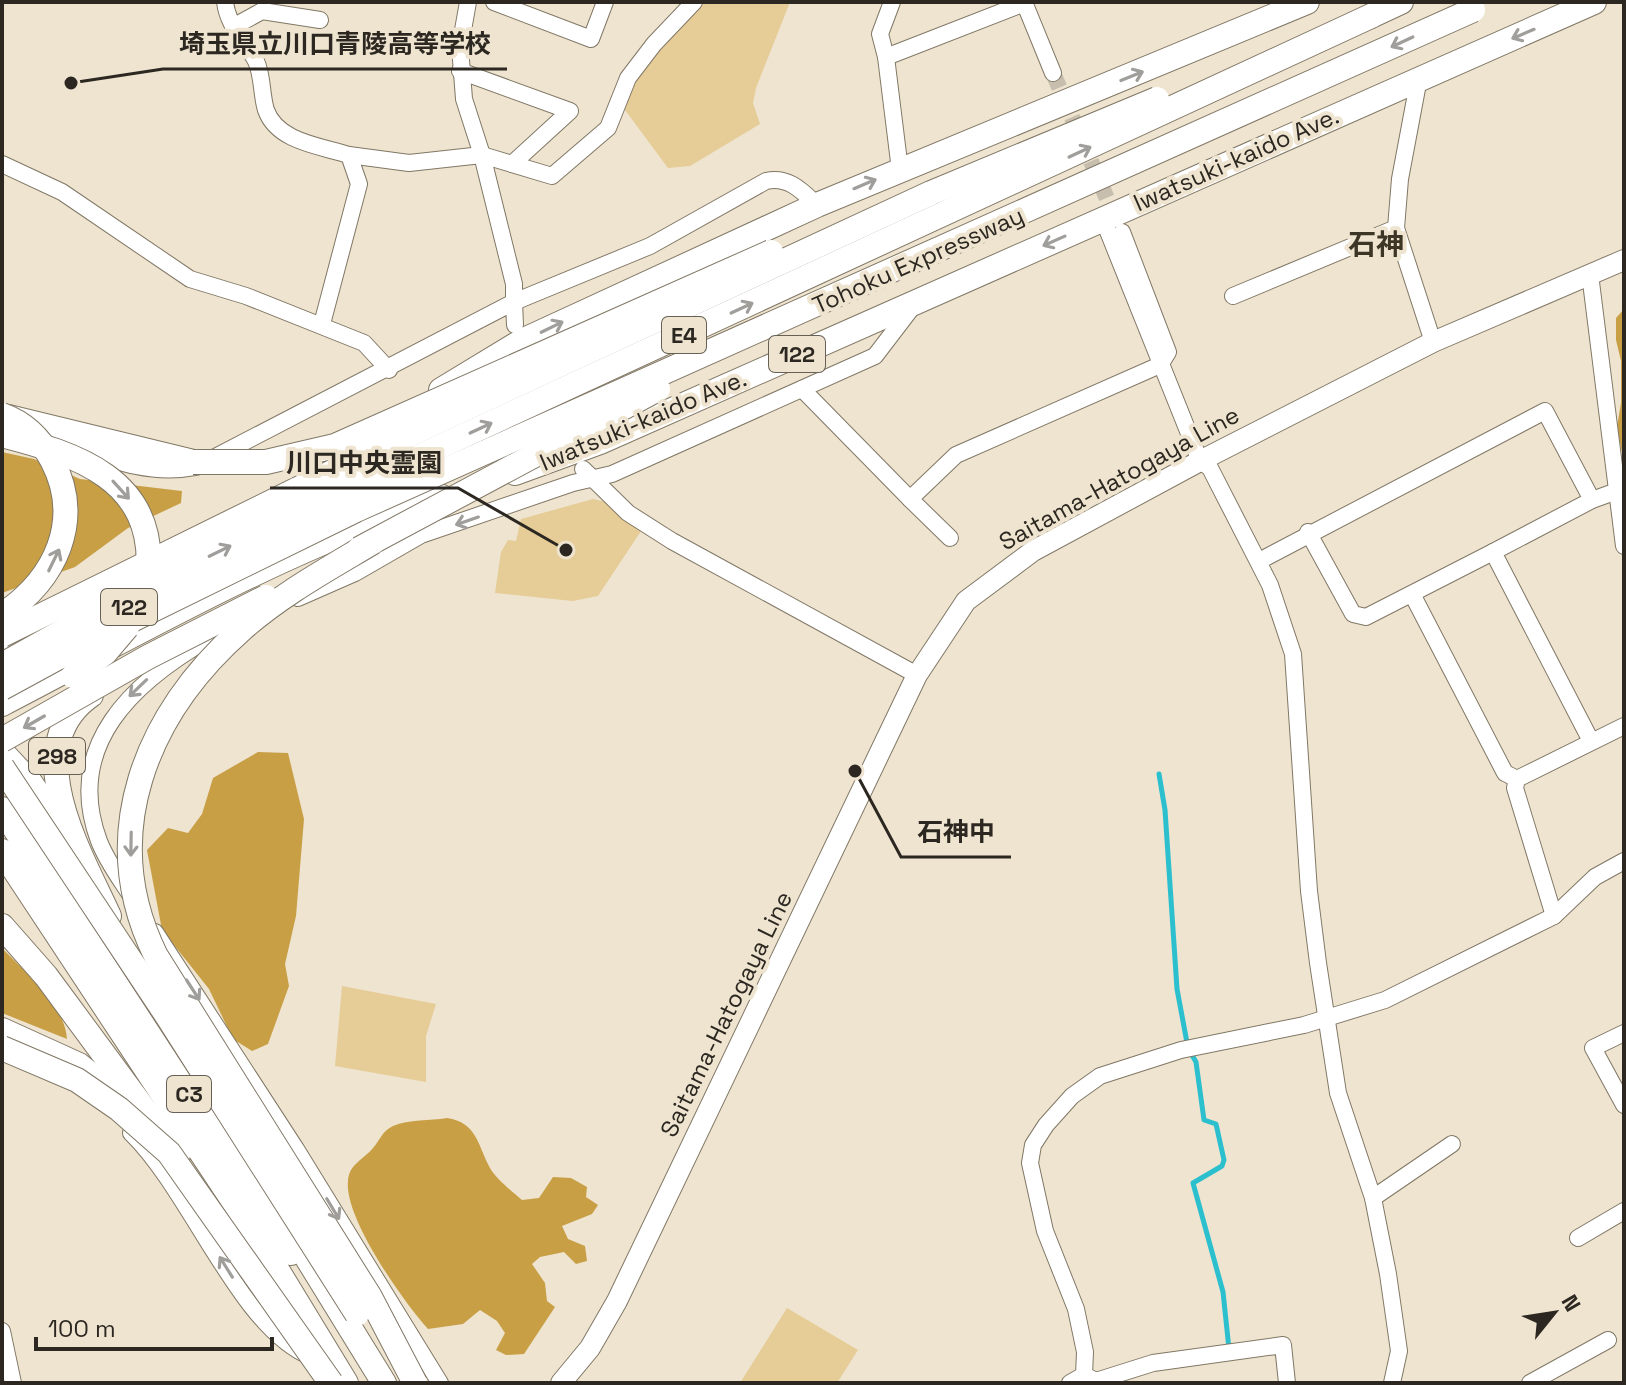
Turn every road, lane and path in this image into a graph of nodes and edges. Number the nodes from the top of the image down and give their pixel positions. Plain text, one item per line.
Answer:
1 (225, 2) edge
2 (468, 2) edge
3 (494, 2) edge
4 (605, 2) edge
5 (694, 2) edge
6 (892, 2) edge
7 (1307, 2) edge
8 (1401, 2) edge
9 (1594, 2) edge
10 (1023, 3) edge
11 (1482, 6) edge
12 (1371, 16) junction
13 (320, 20) dead end
14 (233, 27) junction
15 (886, 57) junction
16 (460, 71) junction
17 (1053, 73) tunnel mouth
18 (1419, 78) junction
19 (349, 155) junction
20 (482, 155) junction
21 (2, 164) edge
22 (512, 164) junction
23 (900, 170) junction
24 (931, 193) junction
25 (817, 205) junction
26 (1112, 226) junction
27 (1396, 228) junction
28 (1624, 260) edge
29 (1590, 274) junction
30 (1233, 296) dead end
31 (918, 300) junction
32 (514, 302) junction
33 (322, 324) junction
34 (515, 325) dead end
35 (741, 337) junction
36 (1433, 342) junction
37 (1160, 365) junction
38 (389, 370) junction
39 (802, 389) junction
40 (2, 420) edge
41 (2, 435) edge
42 (1200, 461) junction
43 (588, 475) junction
44 (1617, 491) junction
45 (910, 499) junction
46 (1592, 500) junction
47 (1308, 532) junction
48 (950, 538) dead end
49 (373, 542) junction
50 (1624, 546) edge
51 (1493, 552) junction
52 (169, 559) junction
53 (1259, 561) junction
54 (267, 566) junction
55 (1412, 594) junction
56 (2, 614) edge
57 (2, 635) edge
58 (2, 650) edge
59 (2, 665) edge
60 (2, 675) edge
61 (917, 675) junction
62 (2, 688) edge
63 (2, 704) edge
64 (2, 717) edge
65 (1624, 726) edge
66 (2, 740) edge
67 (1591, 741) junction
68 (2, 752) edge
69 (1517, 779) junction
70 (3, 789) edge
71 (2, 851) edge
72 (1624, 861) edge
73 (86, 865) junction
74 (2, 874) edge
75 (1554, 916) junction
76 (2, 917) edge
77 (2, 926) edge
78 (46, 976) junction
79 (1328, 1019) junction
80 (161, 1027) junction
81 (2, 1030) edge
82 (1624, 1033) edge
83 (2, 1047) edge
84 (1624, 1105) edge
85 (1452, 1144) dead end
86 (169, 1153) junction
87 (1373, 1198) junction
88 (1624, 1211) edge
89 (1578, 1238) dead end
90 (267, 1281) junction
91 (2, 1331) edge
92 (1608, 1340) dead end
93 (317, 1360) junction
94 (1077, 1379) edge
95 (13, 1383) edge
96 (331, 1383) edge
97 (346, 1383) edge
98 (370, 1383) edge
99 (384, 1383) edge
100 (404, 1383) edge
101 (415, 1383) edge
102 (440, 1383) edge
103 (562, 1383) edge
104 (1287, 1383) edge
105 (1392, 1383) edge
106 (1530, 1383) edge

1 - 14 street
2 - 16 street
3 - 4 street
5 - 22 street
6 - 15 street
23 -> 7 highway, 122
8 - 12 highway, Tohoku Expressway / E4
9 -> 18 highway, Iwatsuki-kaido Ave. / 122
10 - 15 street
10 - 17 street
11 -> 35 highway, Tohoku Expressway / E4, bridge
12 - 24 highway, bridge
59 -> 12 highway, Tohoku Expressway / E4, bridge
13 - 14 street
14 - 19 street
15 - 23 street
16 - 20 street
16 - 22 street
18 - 26 highway, Iwatsuki-kaido Ave. / 122
18 - 27 street
19 - 20 street
19 - 33 street
20 - 22 street
20 - 32 street
21 - 33 street
25 -> 23 highway, 122
56 -> 24 highway, bridge
24 - 57 highway, bridge
25 - 32 street
52 -> 25 highway, 122
26 -> 31 highway, Iwatsuki-kaido Ave. / 122
26 - 37 street
27 - 30 street
27 - 36 street
28 - 29 main road, Saitama-Hatogaya Line
29 - 36 main road, Saitama-Hatogaya Line
29 - 44 street
31 - 39 street
31 - 54 highway, Iwatsuki-kaido Ave. / 122
32 - 34 street
32 - 38 street
33 - 38 street
35 - 49 highway, bridge
35 - 62 highway, Tohoku Expressway / E4, bridge
36 - 42 main road, Saitama-Hatogaya Line
37 - 42 street
37 - 45 street
38 - 40 street
39 - 43 street
39 - 45 street
41 -> 64 highway, bridge
42 - 53 street
42 - 61 main road, Saitama-Hatogaya Line
43 - 61 street
43 -> 102 street
44 - 46 street
44 - 50 street
45 - 48 street
46 - 47 street
46 - 51 street
47 - 53 street
47 - 55 street
49 -> 66 highway, bridge
49 -> 101 highway, bridge
51 - 55 street
51 - 67 street
52 - 56 highway
52 - 58 highway, 122
53 - 79 street
54 - 60 highway, 122
54 - 63 highway, Iwatsuki-kaido Ave. / 122
54 - 73 highway, 298
55 - 69 street
61 - 103 main road, Saitama-Hatogaya Line
65 - 67 street
67 - 69 street
68 - 73 highway
69 - 75 street
70 - 80 highway, 298
70 - 98 highway, C3
70 - 100 highway, bridge
71 - 97 highway, C3
72 - 75 street
73 - 80 highway, 298
74 - 90 highway
75 - 79 street
76 - 78 highway
77 - 78 highway
78 - 90 highway
79 - 87 street
79 - 94 street
80 - 99 highway, 298
81 - 86 highway, bridge
82 - 84 street
83 - 86 highway, bridge
93 -> 83 street
85 - 87 street
86 - 96 highway, bridge
87 - 105 street
88 - 89 street
90 - 93 highway
91 - 95 street
92 - 106 street
93 - 96 highway
94 - 104 street

